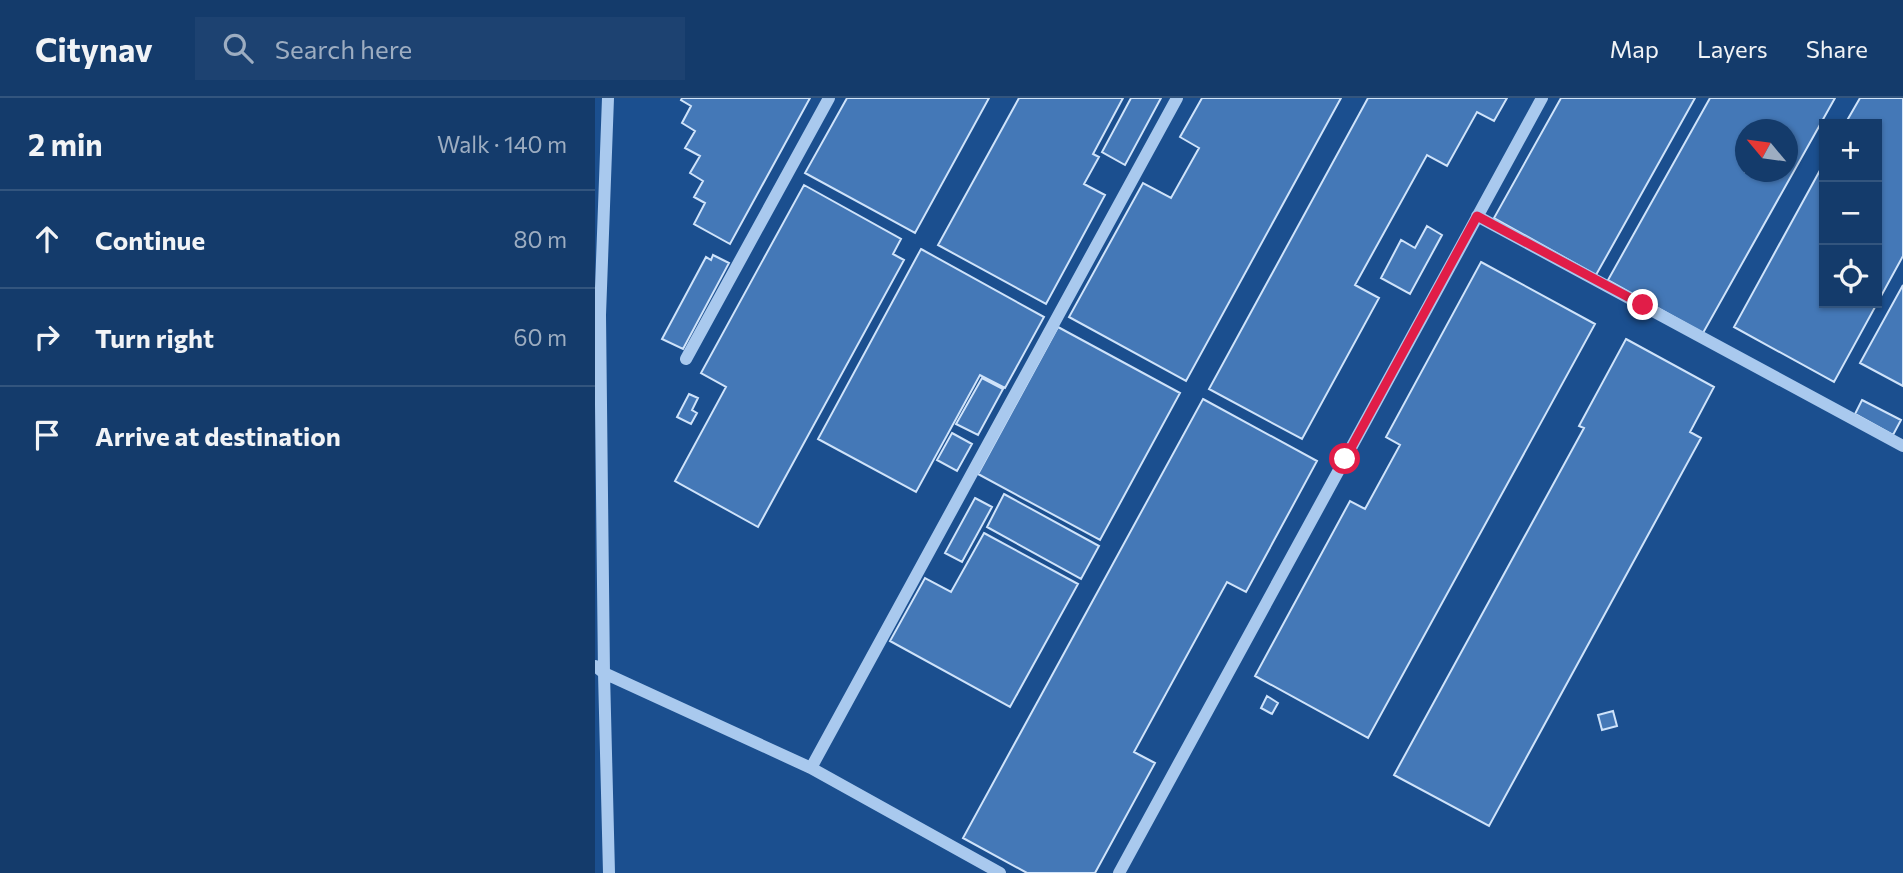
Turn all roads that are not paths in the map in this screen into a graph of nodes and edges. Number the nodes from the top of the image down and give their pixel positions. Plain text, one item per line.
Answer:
1 (608, 98) edge
2 (829, 98) edge
3 (1177, 98) edge
4 (1542, 98) edge
5 (1477, 216) junction
6 (686, 359) dead end
7 (1903, 446) edge
8 (600, 669) edge
9 (811, 768) junction
10 (609, 873) edge
11 (1000, 873) edge
12 (1119, 873) edge

1 - 8 street
2 - 6 street
3 - 9 street
4 - 5 street
5 - 7 street
5 - 12 street
8 - 9 street
8 - 10 street
9 - 11 street

